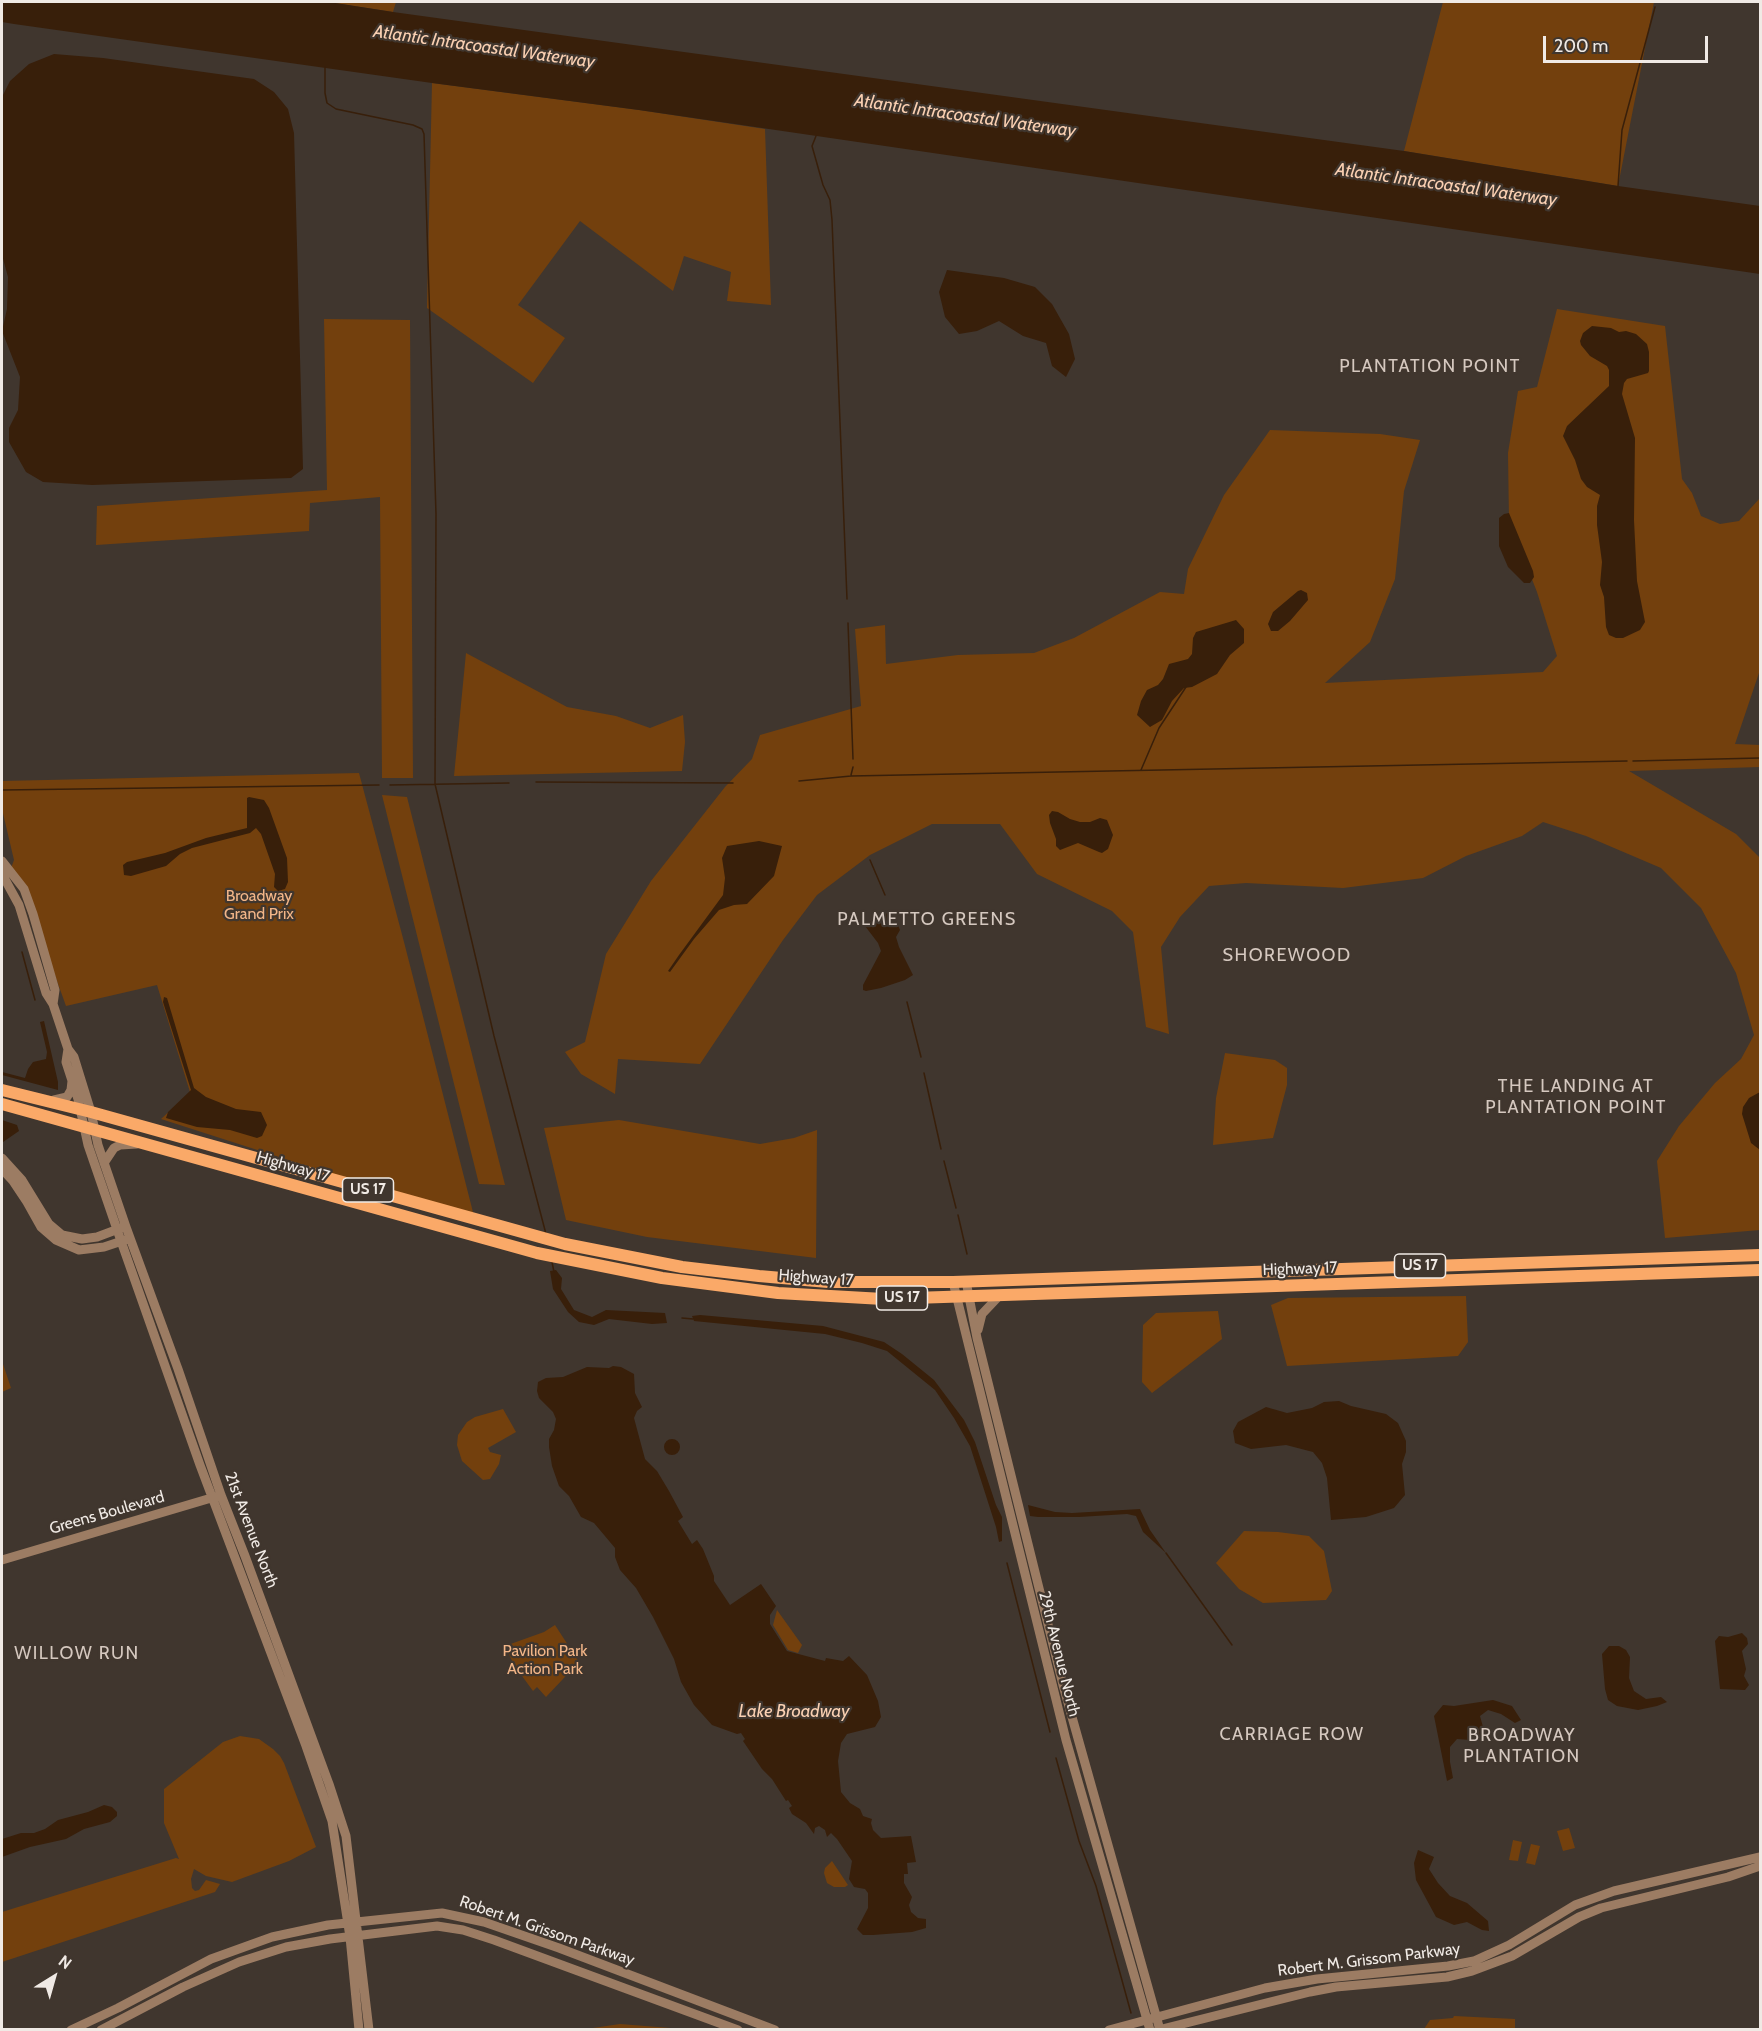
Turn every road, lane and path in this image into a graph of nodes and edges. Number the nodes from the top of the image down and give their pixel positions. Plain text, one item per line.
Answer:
1 (2, 861) edge
2 (2, 874) edge
3 (54, 1004) junction
4 (68, 1049) junction
5 (72, 1078) junction
6 (2, 1090) edge
7 (38, 1100) junction
8 (2, 1104) edge
9 (86, 1111) junction
10 (89, 1127) junction
11 (147, 1143) junction
12 (2, 1158) edge
13 (104, 1163) junction
14 (2, 1169) edge
15 (122, 1228) junction
16 (125, 1240) junction
17 (1761, 1254) edge
18 (1761, 1270) edge
19 (960, 1282) junction
20 (1000, 1295) junction
21 (962, 1297) junction
22 (977, 1338) junction
23 (216, 1496) junction
24 (2, 1560) edge
25 (1761, 1857) edge
26 (1761, 1866) edge
27 (353, 1922) junction
28 (354, 1936) junction
29 (1157, 2018) junction
30 (1148, 2025) edge
31 (1159, 2029) edge
32 (71, 2030) edge
33 (101, 2030) edge
34 (358, 2030) edge
35 (369, 2030) edge
36 (738, 2030) edge
37 (775, 2030) edge
38 (1109, 2030) edge

1 - 3 main road, 21st Avenue North
2 - 3 main road, 21st Avenue North
3 - 4 main road, 21st Avenue North
4 - 5 main road, 21st Avenue North
4 - 9 main road, 21st Avenue North
5 - 7 main road
5 - 9 main road, 21st Avenue North
6 - 7 highway, Highway 17 / US 17
7 - 9 highway, Highway 17 / US 17
8 - 10 highway, Highway 17 / US 17
9 - 10 main road, 21st Avenue North
9 - 19 highway, Highway 17 / US 17
10 - 11 highway, Highway 17 / US 17
10 - 13 main road, 21st Avenue North
10 - 15 main road, 21st Avenue North
11 - 13 main road
11 - 21 highway, Highway 17 / US 17
12 - 15 main road
13 - 15 main road, 21st Avenue North
14 - 16 main road
15 - 16 main road, 21st Avenue North
16 - 23 main road, 21st Avenue North
17 - 19 highway, Highway 17 / US 17
18 - 20 highway, Highway 17 / US 17
19 - 21 main road, 29th Avenue North
20 - 21 highway, Highway 17 / US 17
20 - 22 main road
21 - 22 main road, 29th Avenue North
21 - 30 main road, 29th Avenue North
22 - 29 main road, 29th Avenue North
23 - 24 main road, Greens Boulevard
23 - 27 main road, 21st Avenue North
25 - 29 main road, Robert M. Grissom Parkway
26 - 31 main road, Robert M. Grissom Parkway
27 - 28 main road, 21st Avenue North
27 - 32 main road, Robert M. Grissom Parkway
27 - 37 main road, Robert M. Grissom Parkway
28 - 33 main road, Robert M. Grissom Parkway
28 - 34 main road, 21st Avenue North
28 - 35 main road, 21st Avenue North
28 - 36 main road, Robert M. Grissom Parkway
29 - 30 main road, Robert M. Grissom Parkway
29 - 31 main road, 29th Avenue North
30 - 38 main road, Robert M. Grissom Parkway

